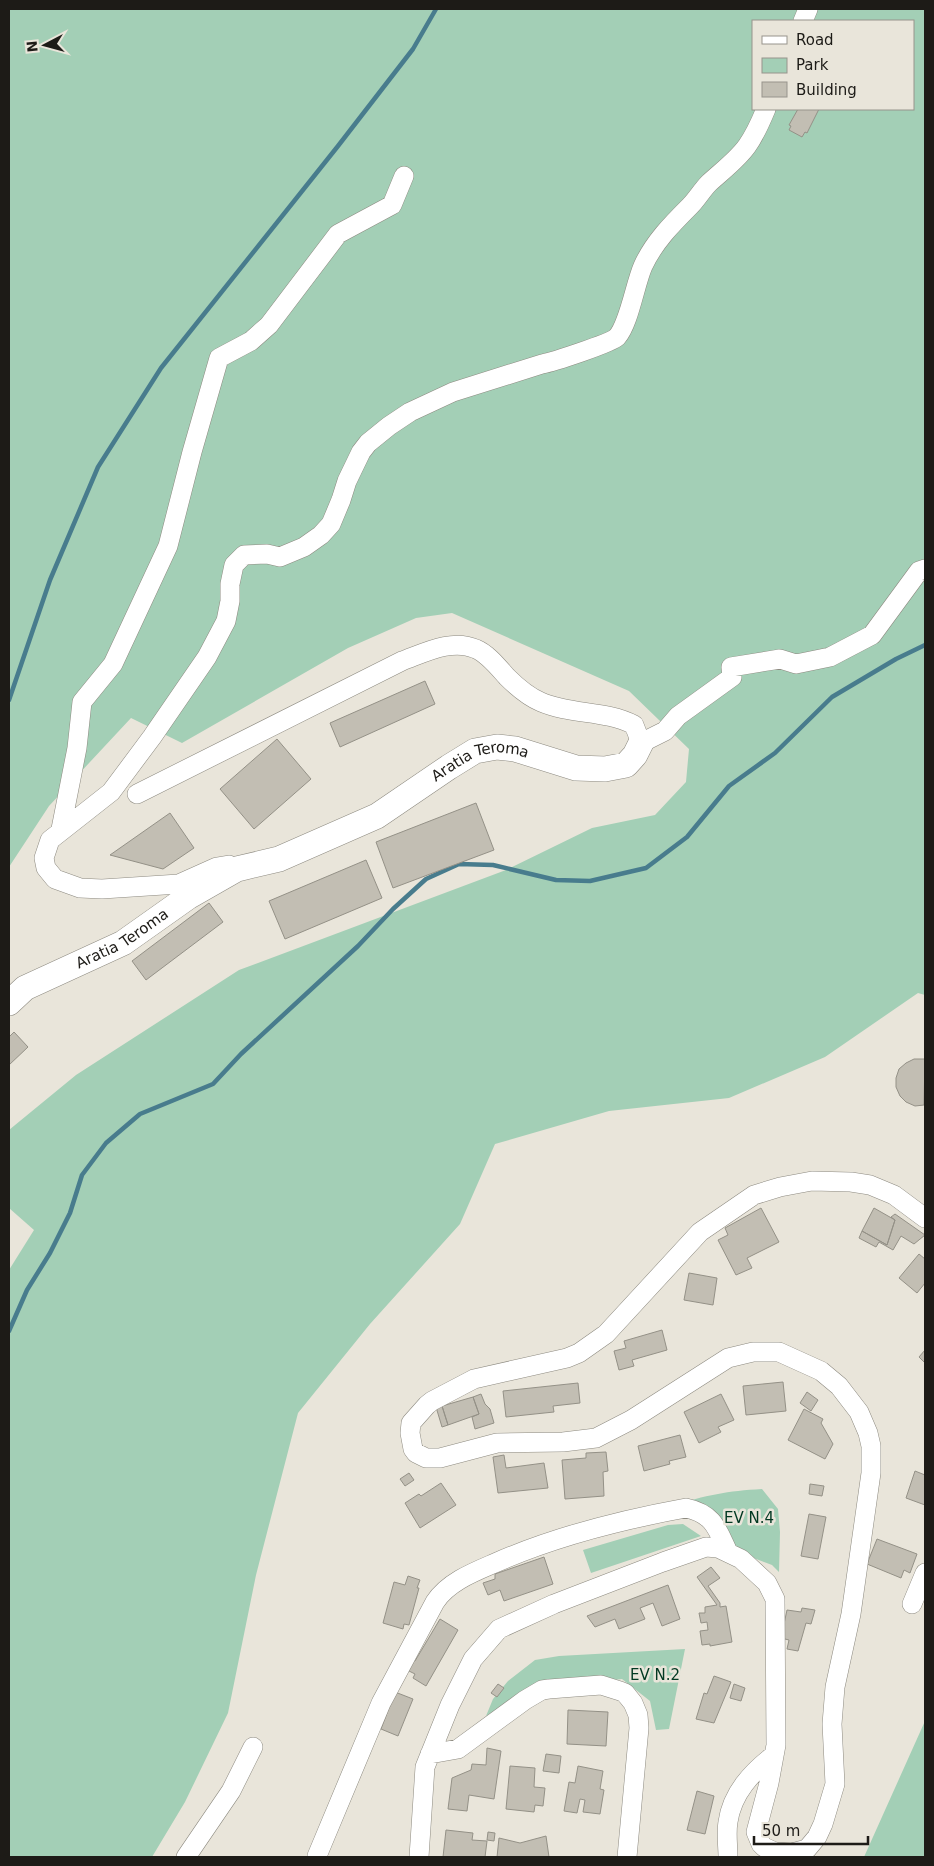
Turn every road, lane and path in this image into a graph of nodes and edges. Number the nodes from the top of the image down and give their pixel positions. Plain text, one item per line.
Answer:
1 (766, 110) edge
2 (404, 176) dead end
3 (925, 569) edge
4 (641, 743) junction
5 (137, 794) dead end
6 (62, 829) junction
7 (237, 869) junction
8 (9, 1003) edge
9 (925, 1218) edge
10 (728, 1552) junction
11 (925, 1573) edge
12 (912, 1604) dead end
13 (253, 1747) dead end
14 (430, 1754) junction
15 (774, 1755) junction
16 (317, 1856) dead end
17 (186, 1857) edge
18 (419, 1857) edge
19 (627, 1857) edge
20 (728, 1857) edge

1 - 6 street
2 - 6 street
3 - 4 street, Aratia Teroma
4 - 5 street
4 - 7 main road, Aratia Teroma
6 - 7 street
7 - 8 main road, Aratia Teroma
9 - 15 street
10 - 14 street
10 - 15 street
10 - 16 street
11 - 12 street
13 - 17 street
14 - 18 street
14 - 19 street
15 - 20 street

